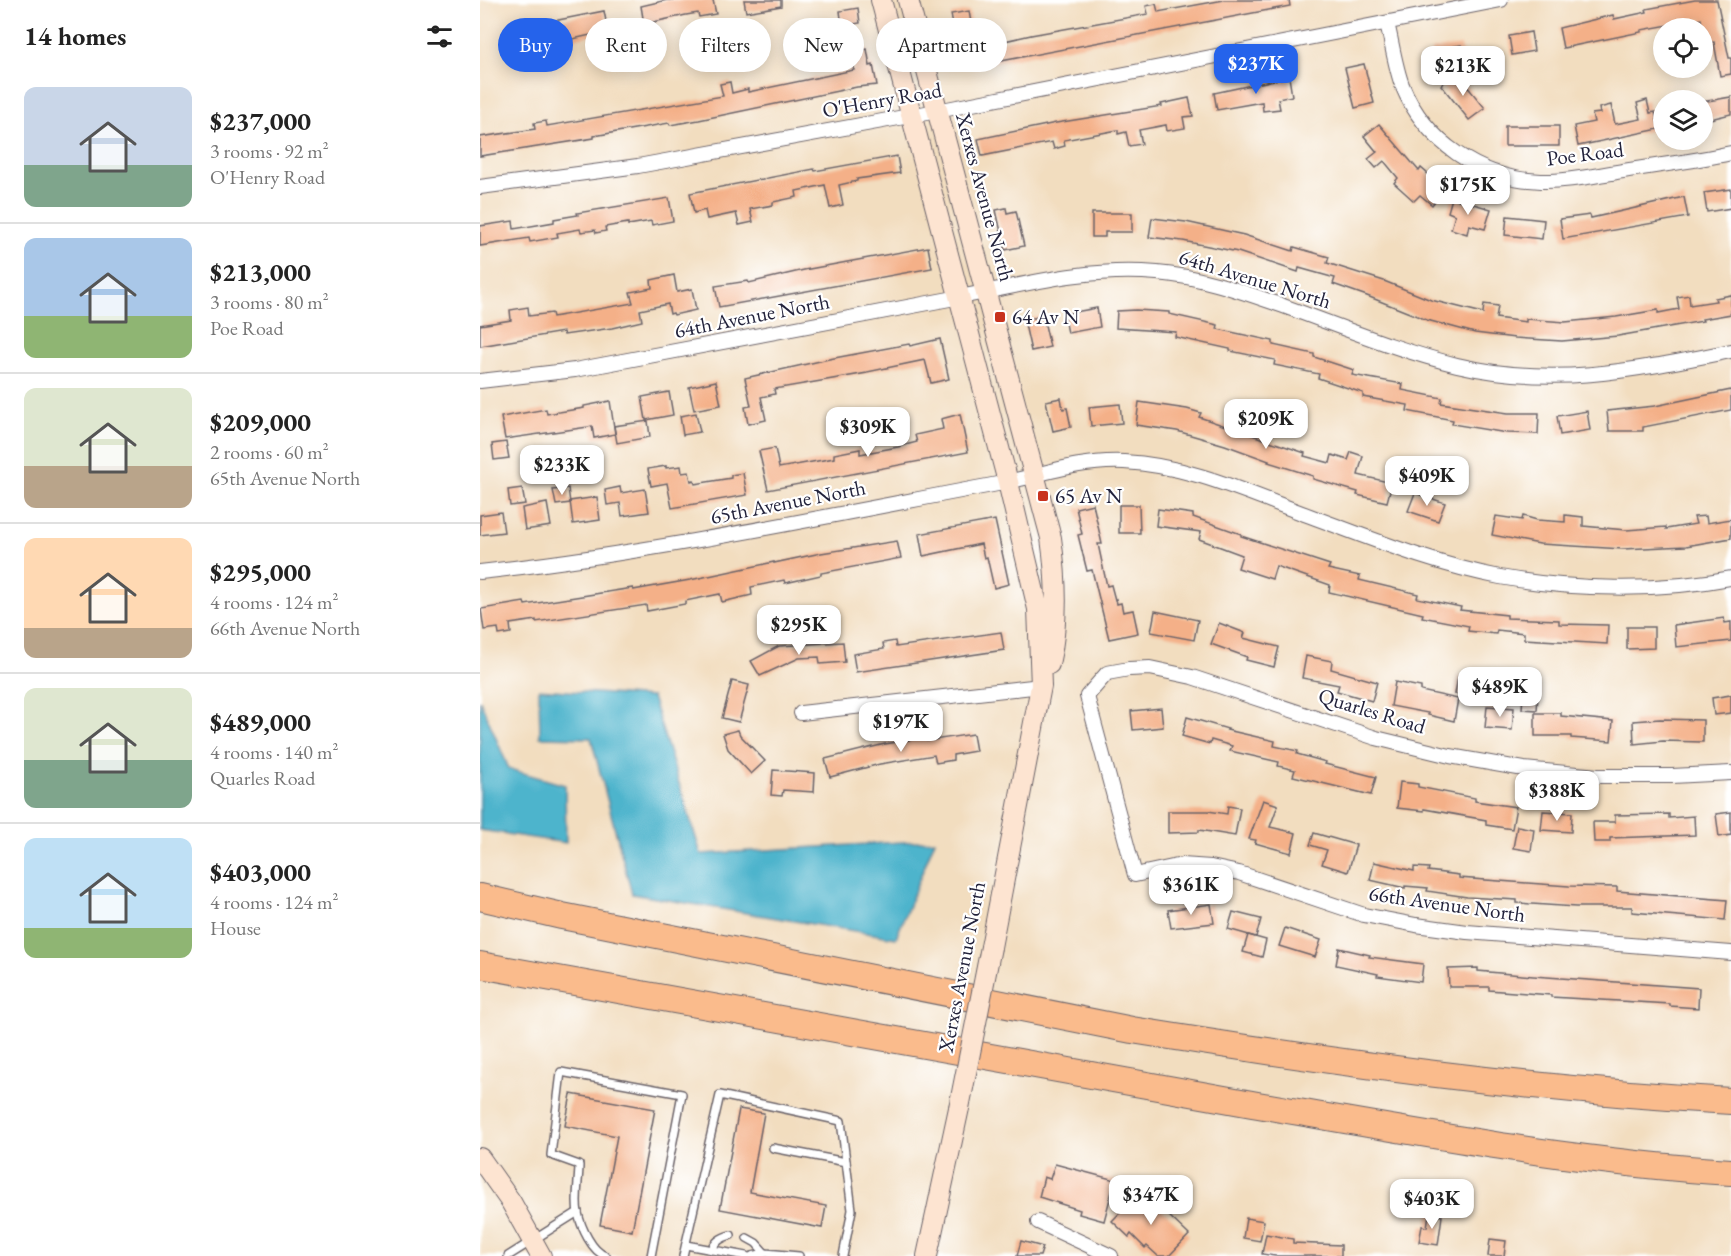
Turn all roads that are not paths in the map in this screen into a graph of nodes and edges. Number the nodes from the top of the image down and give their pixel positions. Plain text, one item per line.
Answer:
1 (881, 0) edge
2 (908, 0) edge
3 (1501, 0) edge
4 (1387, 23) junction
5 (937, 111) junction
6 (911, 115) junction
7 (1731, 153) edge
8 (480, 188) edge
9 (986, 292) junction
10 (960, 297) junction
11 (1731, 351) edge
12 (480, 381) edge
13 (1034, 476) junction
14 (1008, 482) junction
15 (480, 572) edge
16 (1731, 578) edge
17 (1041, 686) junction
18 (1088, 696) joint
19 (801, 713) dead end
20 (1731, 772) edge
21 (480, 897) edge
22 (480, 915) edge
23 (562, 916) junction
24 (1731, 953) edge
25 (480, 965) edge
26 (1731, 1101) edge
27 (774, 1148) dead end
28 (480, 1158) edge
29 (846, 1162) junction
30 (1731, 1172) edge
31 (578, 1212) junction
32 (1038, 1222) dead end
33 (731, 1235) dead end
34 (747, 1238) dead end
35 (686, 1245) junction
36 (536, 1248) edge
37 (712, 1250) junction
38 (765, 1253) junction
39 (508, 1256) edge
40 (606, 1256) edge
41 (651, 1256) edge
42 (683, 1256) edge
43 (746, 1256) edge
44 (752, 1256) edge
45 (798, 1256) edge
46 (843, 1256) edge
47 (927, 1256) edge
48 (1111, 1256) edge

1 - 6 street, Xerxes Avenue North
2 - 5 street, Xerxes Avenue North
3 - 4 street, O'Henry Road
4 - 5 street, O'Henry Road
4 - 7 street, Poe Road
5 - 6 street, O'Henry Road
5 - 9 street, Xerxes Avenue North
6 - 8 street, O'Henry Road
6 - 10 street, Xerxes Avenue North
9 - 10 street, 64th Avenue North
9 - 11 street, 64th Avenue North
9 - 13 street, Xerxes Avenue North
10 - 12 street, 64th Avenue North
10 - 14 street, Xerxes Avenue North
13 - 14 street, 65th Avenue North
13 - 16 street, 65th Avenue North
13 - 17 street, Xerxes Avenue North
14 - 15 street, 65th Avenue North
14 - 17 street, Xerxes Avenue North
17 - 19 street
17 - 47 street, Xerxes Avenue North, bridge
18 - 20 street, Quarles Road
18 - 24 street, 66th Avenue North
21 - 23 highway
22 - 23 highway
23 - 26 highway
25 - 30 highway
27 - 29 lane
28 - 36 street
29 - 35 lane
29 - 46 lane
31 - 36 lane
31 - 40 lane
31 - 41 lane
32 - 48 street
33 - 37 lane
34 - 38 lane
35 - 37 lane
35 - 42 lane
36 - 39 lane
37 - 43 lane
38 - 44 lane
38 - 45 lane

